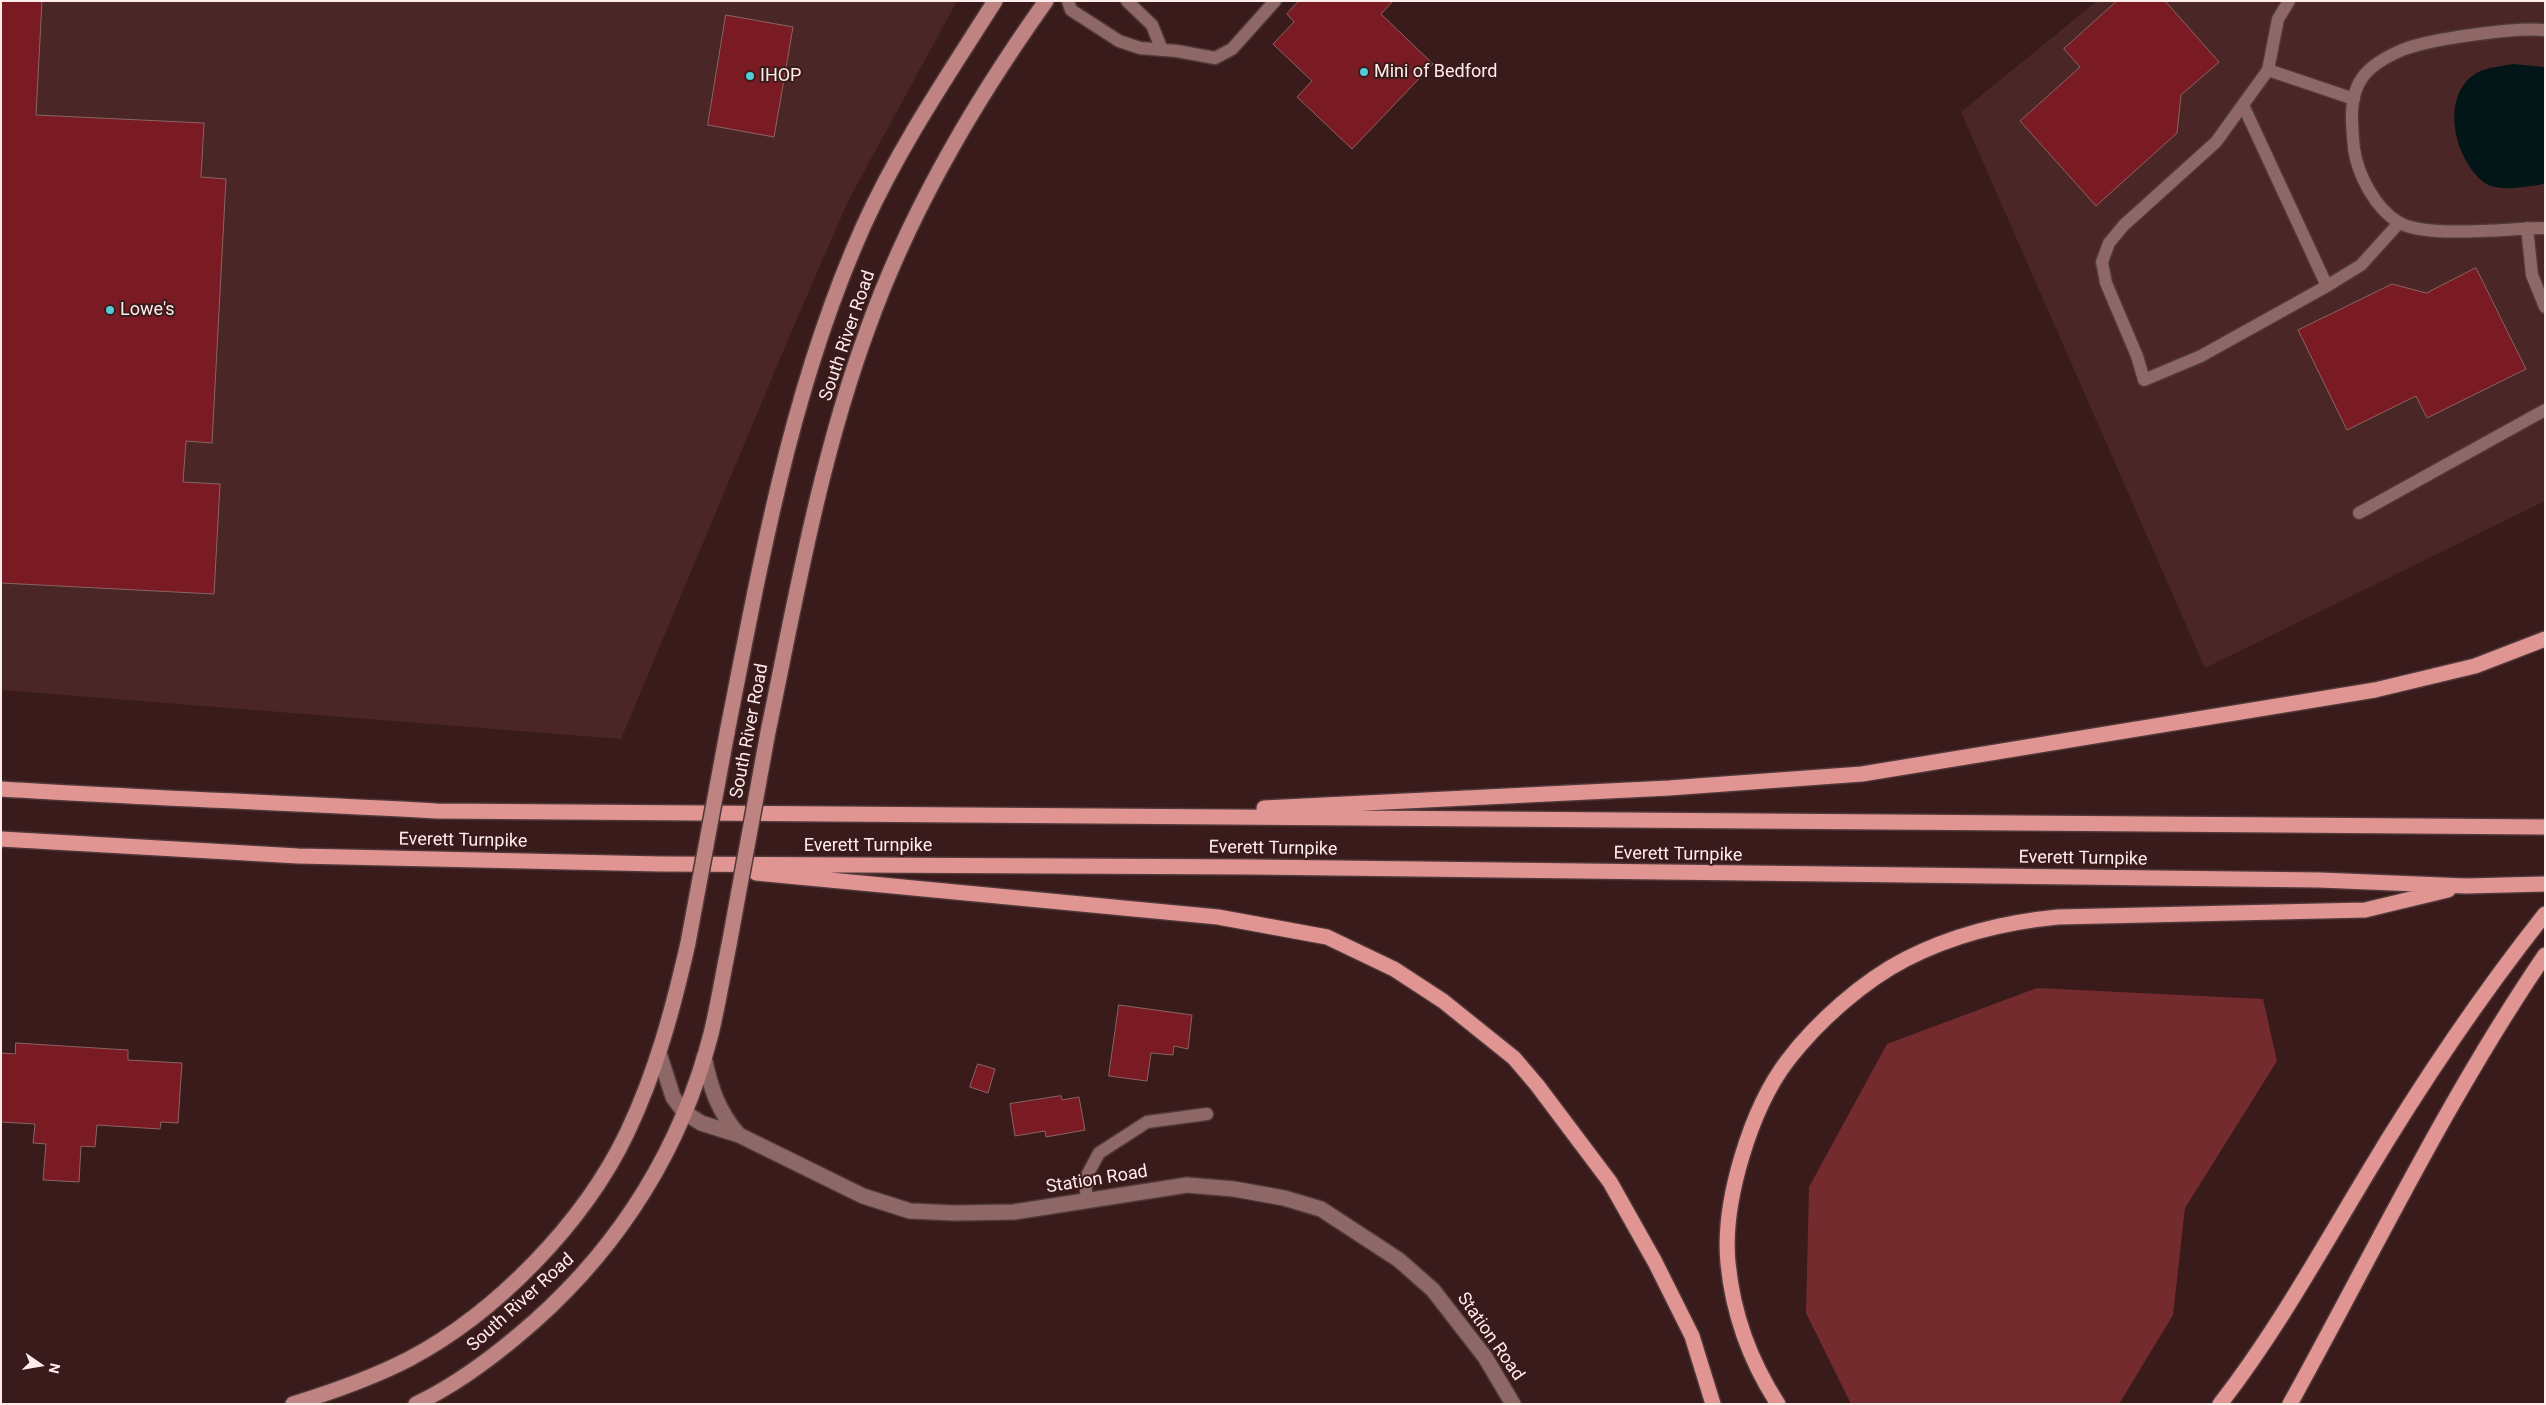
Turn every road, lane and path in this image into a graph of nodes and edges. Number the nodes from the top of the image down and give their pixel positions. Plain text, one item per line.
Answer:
1 (994, 1) edge
2 (1046, 1) edge
3 (1068, 1) edge
4 (1127, 1) edge
5 (1275, 1) edge
6 (2289, 1) edge
7 (2545, 30) edge
8 (1162, 50) junction
9 (2268, 70) junction
10 (2354, 99) junction
11 (2243, 104) junction
12 (2398, 223) junction
13 (2527, 228) junction
14 (2545, 228) edge
15 (2327, 286) junction
16 (2545, 307) edge
17 (2545, 410) edge
18 (2358, 513) dead end
19 (2545, 640) edge
20 (1, 789) edge
21 (1104, 816) junction
22 (2545, 827) edge
23 (1, 839) edge
24 (660, 864) junction
25 (2545, 884) edge
26 (2466, 886) junction
27 (2545, 914) edge
28 (2545, 955) edge
29 (659, 1053) junction
30 (704, 1056) junction
31 (684, 1112) junction
32 (1207, 1114) dead end
33 (739, 1135) junction
34 (1087, 1201) junction
35 (292, 1404) edge
36 (416, 1404) edge
37 (1513, 1404) edge
38 (1713, 1404) edge
39 (1778, 1404) edge
40 (2220, 1404) edge
41 (2290, 1404) edge

1 - 29 main road, South River Road, bridge
2 - 30 main road, South River Road, bridge
3 - 8 lane
4 - 8 lane
5 - 8 lane
6 - 9 lane
7 - 10 lane
9 - 10 lane
9 - 11 lane
10 - 12 lane
11 - 15 lane
11 - 15 lane
12 - 13 lane
12 - 15 lane
13 - 14 lane
13 - 16 lane
17 - 18 lane
19 - 21 highway
20 - 21 highway, Everett Turnpike
21 - 22 highway, Everett Turnpike
23 - 24 highway, Everett Turnpike
24 - 26 highway, Everett Turnpike
24 - 38 highway
25 - 26 highway, Everett Turnpike
26 - 39 highway
27 - 40 highway
28 - 41 highway
29 - 31 street, Station Road
29 - 35 main road, South River Road
30 - 31 main road, South River Road
30 - 33 street
31 - 33 street, Station Road
31 - 36 main road, South River Road
32 - 34 lane
33 - 34 street, Station Road
34 - 37 street, Station Road

